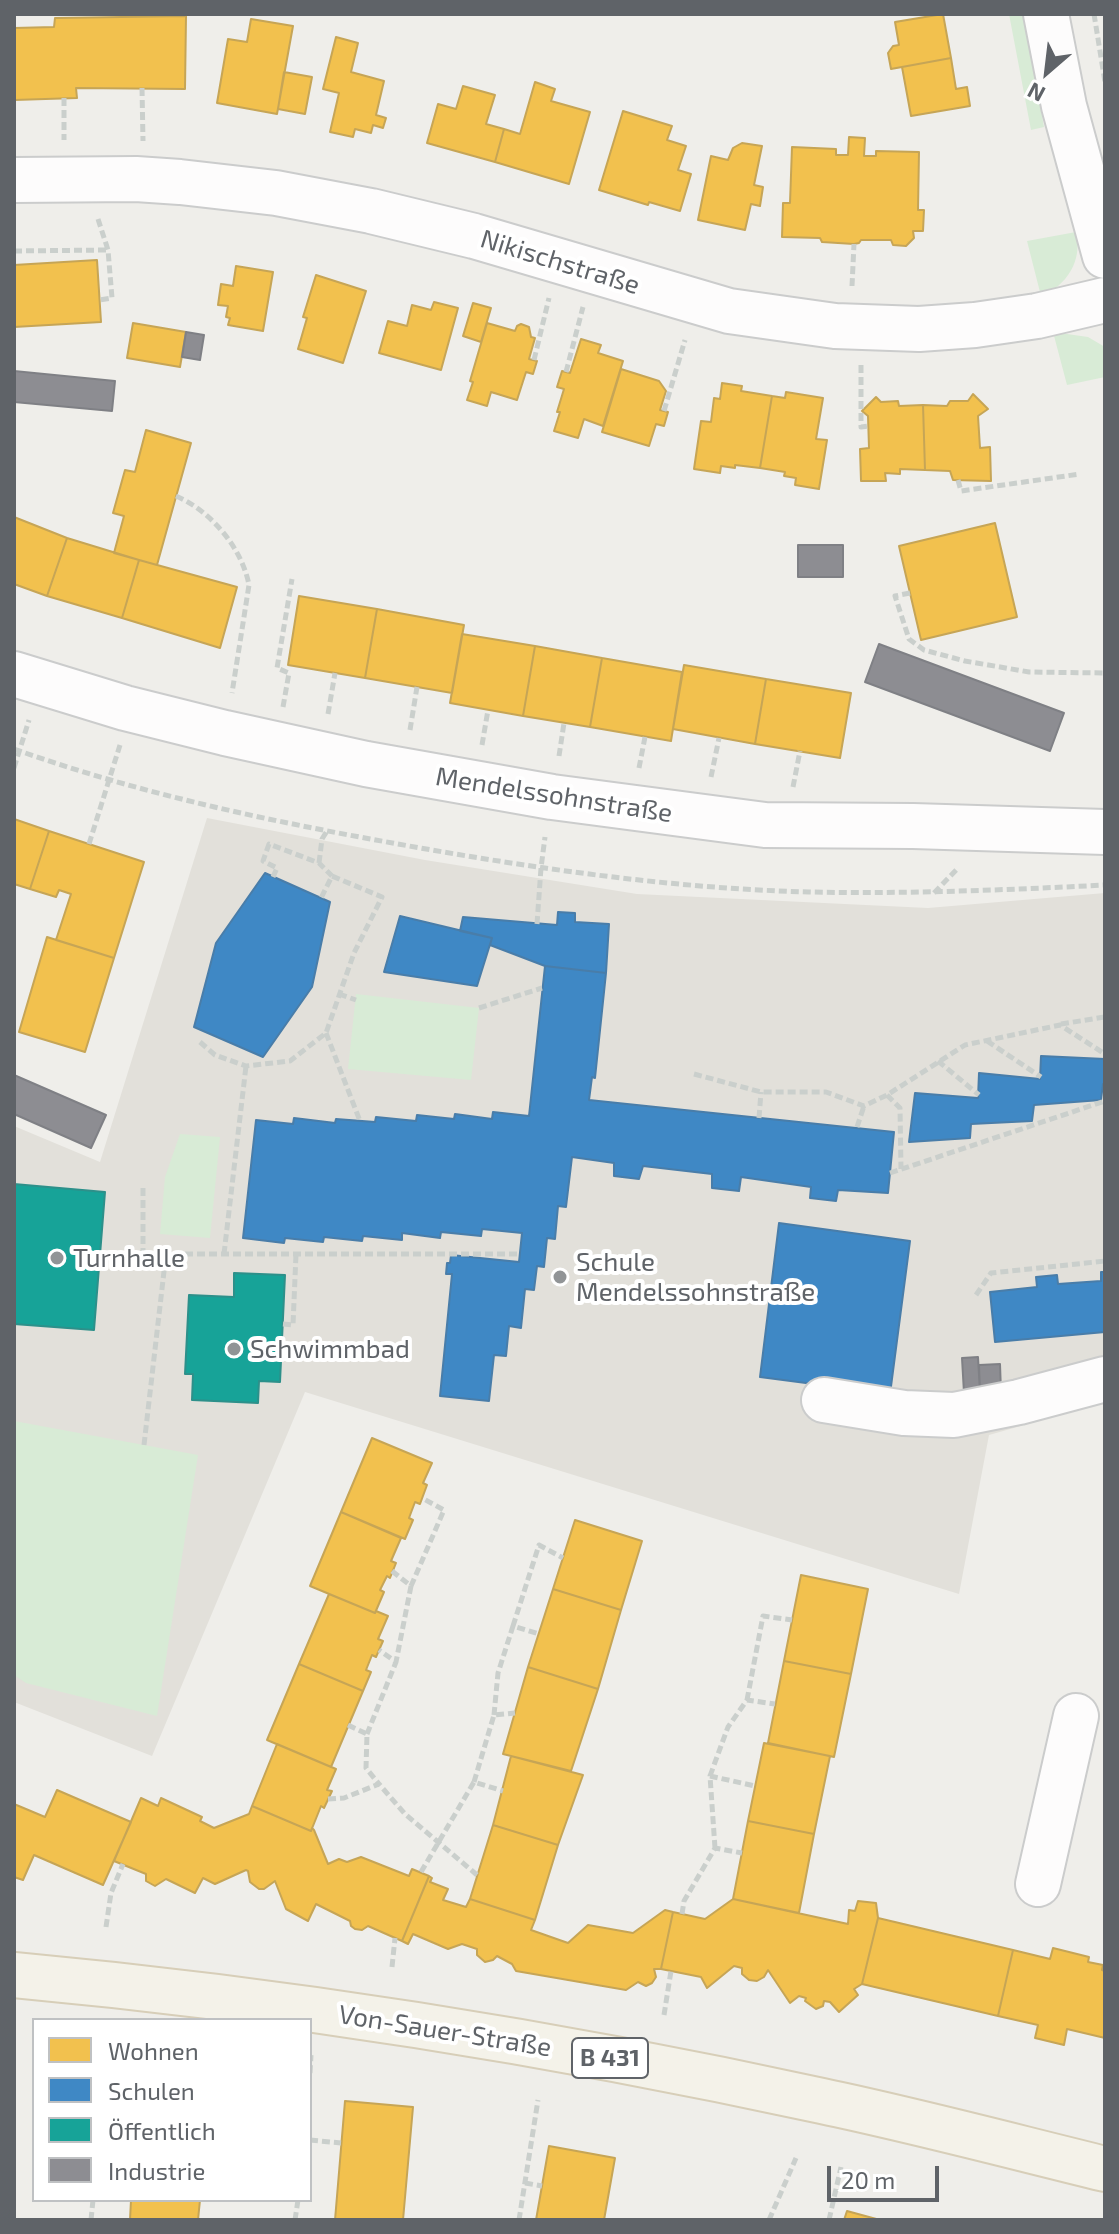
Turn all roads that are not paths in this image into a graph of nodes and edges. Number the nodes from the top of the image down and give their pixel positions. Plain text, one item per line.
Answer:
1 (1046, 14) edge
2 (14, 180) edge
3 (1105, 256) edge
4 (1105, 300) edge
5 (14, 674) edge
6 (1105, 832) edge
7 (1105, 1379) edge
8 (824, 1400) dead end
9 (1076, 1716) dead end
10 (1038, 1884) dead end
11 (14, 1975) edge
12 (1105, 2169) edge

1 - 3 street
2 - 4 street, Nikischstraße
5 - 6 street, Mendelssohnstraße
7 - 8 street
9 - 10 street
11 - 12 main road, Von-Sauer-Straße / B 431

